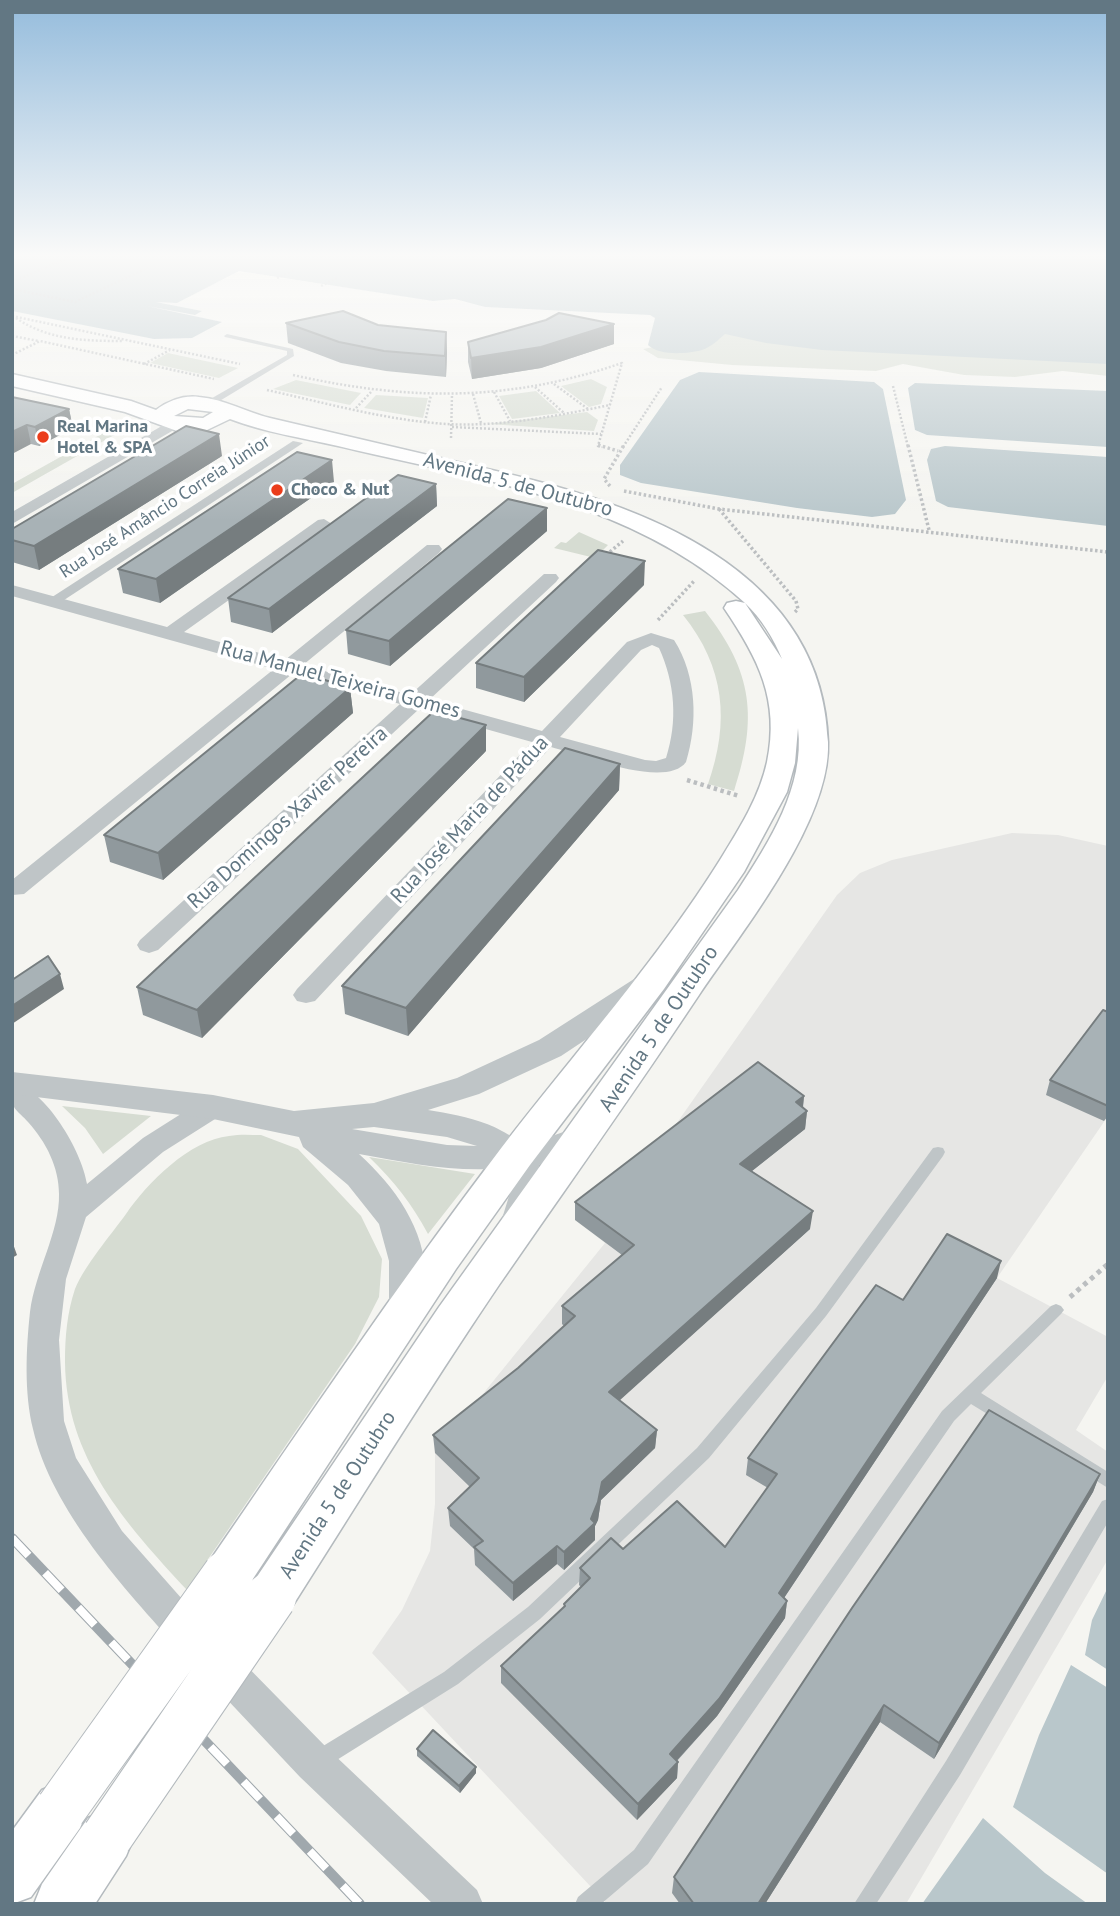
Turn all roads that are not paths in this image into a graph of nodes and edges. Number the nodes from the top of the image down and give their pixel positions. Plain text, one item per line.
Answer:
1 (256, 342) edge
2 (12, 368) edge
3 (12, 380) edge
4 (207, 410) junction
5 (168, 421) junction
6 (297, 443) junction
7 (12, 519) edge
8 (324, 524) dead end
9 (433, 549) dead end
10 (550, 578) road end
11 (12, 590) edge
12 (53, 601) junction
13 (171, 633) junction
14 (289, 666) junction
15 (416, 701) junction
16 (547, 737) junction
17 (668, 766) joint
18 (16, 890) dead end
19 (149, 944) dead end
20 (654, 981) junction
21 (306, 995) dead end
22 (12, 1083) edge
23 (12, 1090) edge
24 (213, 1107) junction
25 (374, 1115) junction
26 (292, 1122) junction
27 (584, 1138) junction
28 (938, 1152) dead end
29 (517, 1155) junction
30 (72, 1212) junction
31 (517, 1228) junction
32 (408, 1305) junction
33 (1056, 1310) road end
34 (970, 1394) junction
35 (1108, 1481) edge
36 (1108, 1506) edge
37 (249, 1586) junction
38 (314, 1763) junction
39 (12, 1878) edge
40 (62, 1904) edge
41 (463, 1904) edge
42 (585, 1904) edge
43 (864, 1904) edge

1 - 4 lane
2 - 4 main road, Avenida 5 de Outubro
3 - 5 main road
4 - 5 main road
4 - 6 main road, Avenida 5 de Outubro
4 - 27 main road, Avenida 5 de Outubro
5 - 7 street
6 - 12 street, Rua José Amâncio Correia Júnior
6 - 20 main road, Avenida 5 de Outubro
8 - 13 street
9 - 14 street
10 - 15 street, Rua Domingos Xavier Pereira
11 - 12 street, Rua Manuel Teixeira Gomes
12 - 13 street, Rua Manuel Teixeira Gomes
13 - 14 street, Rua Manuel Teixeira Gomes
14 - 15 street, Rua Manuel Teixeira Gomes
14 - 18 street
15 - 16 street, Rua Manuel Teixeira Gomes
15 - 19 street, Rua Domingos Xavier Pereira
16 - 17 street, Rua Manuel Teixeira Gomes
16 - 17 street, Rua José Maria de Pádua
16 - 21 street, Rua José Maria de Pádua
20 - 25 street
20 - 29 main road, Avenida 5 de Outubro
22 - 24 street
23 - 30 street
24 - 26 street
24 - 30 street
25 - 26 street
25 - 29 street
26 - 29 street
26 - 32 street
27 - 29 street
27 - 31 main road, Avenida 5 de Outubro
28 - 38 lane
29 - 31 street
29 - 32 main road, Avenida 5 de Outubro
30 - 38 street
31 - 37 main road, Avenida 5 de Outubro
32 - 37 main road, Avenida 5 de Outubro
33 - 34 lane
34 - 35 lane
34 - 42 lane
36 - 43 lane
37 - 39 main road, Avenida 5 de Outubro, bridge
37 - 40 main road, Avenida 5 de Outubro, bridge
38 - 41 street

